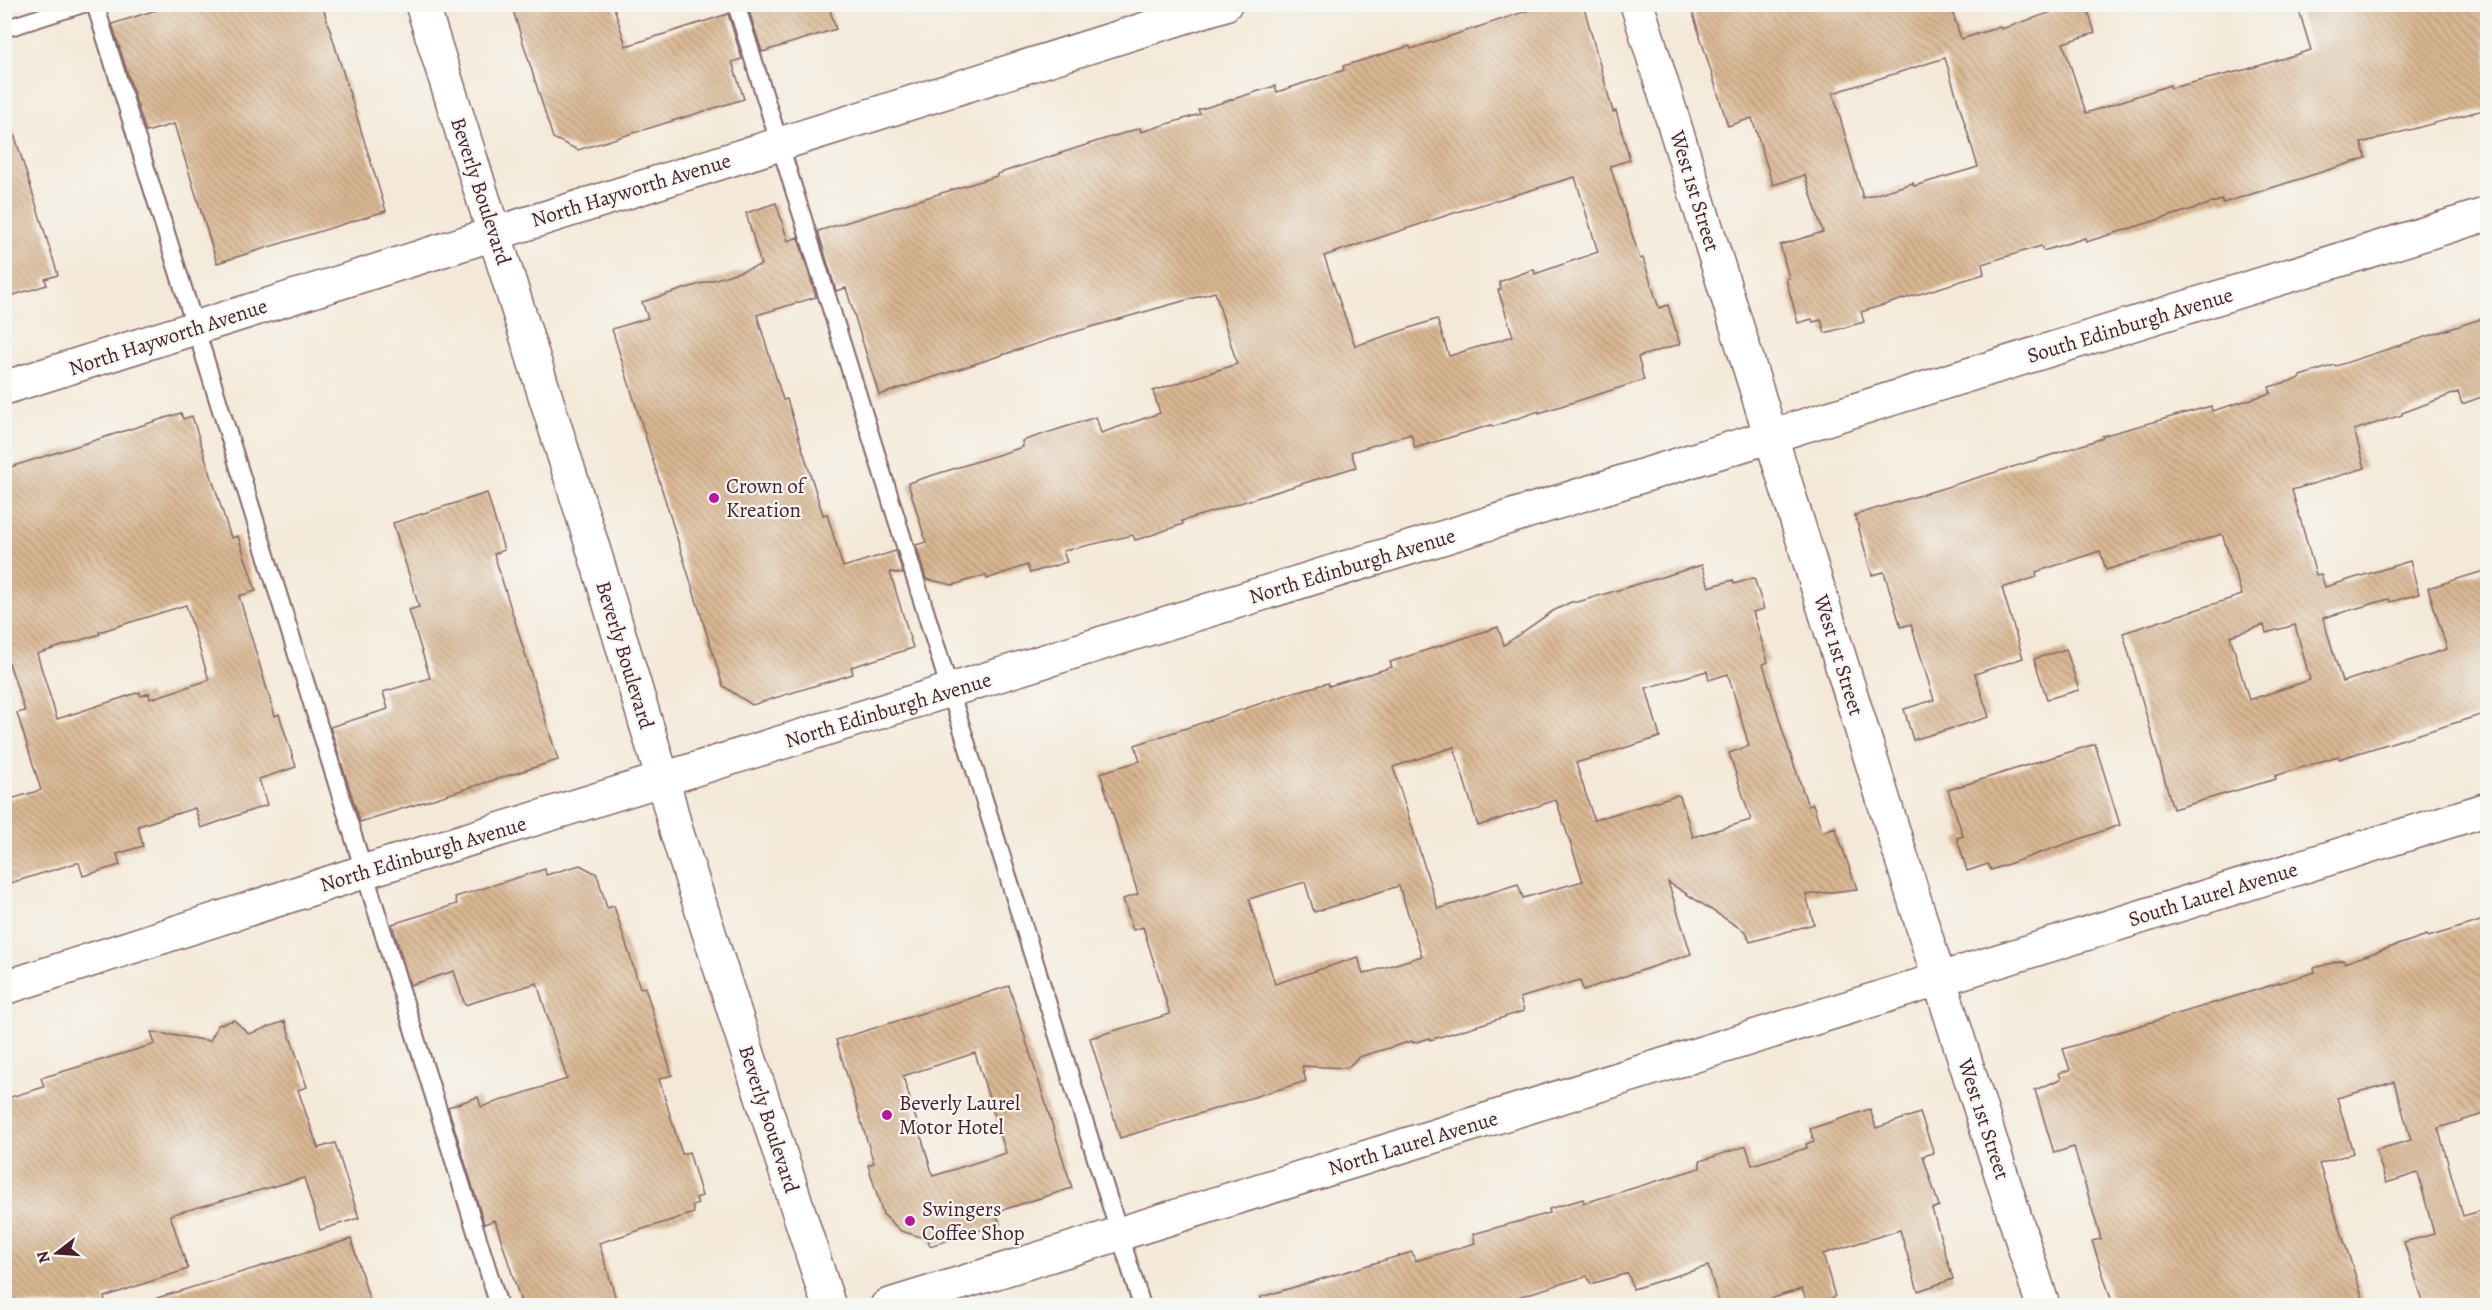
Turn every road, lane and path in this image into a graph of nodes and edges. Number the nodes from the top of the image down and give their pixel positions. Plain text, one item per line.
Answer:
1 (83, 4) edge
2 (95, 4) edge
3 (422, 4) edge
4 (736, 4) edge
5 (1225, 4) edge
6 (1637, 4) edge
7 (4, 29) edge
8 (780, 144) junction
9 (2487, 214) edge
10 (495, 233) junction
11 (194, 329) junction
12 (4, 388) edge
13 (1772, 436) junction
14 (950, 691) junction
15 (663, 780) junction
16 (2487, 809) edge
17 (363, 872) junction
18 (1939, 979) junction
19 (4, 988) edge
20 (1120, 1234) junction
21 (499, 1305) edge
22 (829, 1305) edge
23 (887, 1305) edge
24 (1142, 1305) edge
25 (2043, 1305) edge

1 - 7 lane
2 - 11 lane
3 - 10 street, Beverly Boulevard
4 - 8 lane
5 - 8 street, North Hayworth Avenue
6 - 13 street, West 1st Street
8 - 10 street, North Hayworth Avenue
8 - 14 lane
9 - 13 street, South Edinburgh Avenue
10 - 11 street, North Hayworth Avenue
10 - 15 street, Beverly Boulevard
11 - 12 street, North Hayworth Avenue
11 - 17 lane
13 - 14 street, North Edinburgh Avenue
13 - 18 street, West 1st Street
14 - 15 street, North Edinburgh Avenue
14 - 20 lane
15 - 17 street, North Edinburgh Avenue
15 - 22 street, Beverly Boulevard
16 - 18 street, South Laurel Avenue
17 - 19 street, North Edinburgh Avenue
17 - 21 lane
18 - 20 street, North Laurel Avenue
18 - 25 street, West 1st Street
20 - 23 street, North Laurel Avenue
20 - 24 lane

